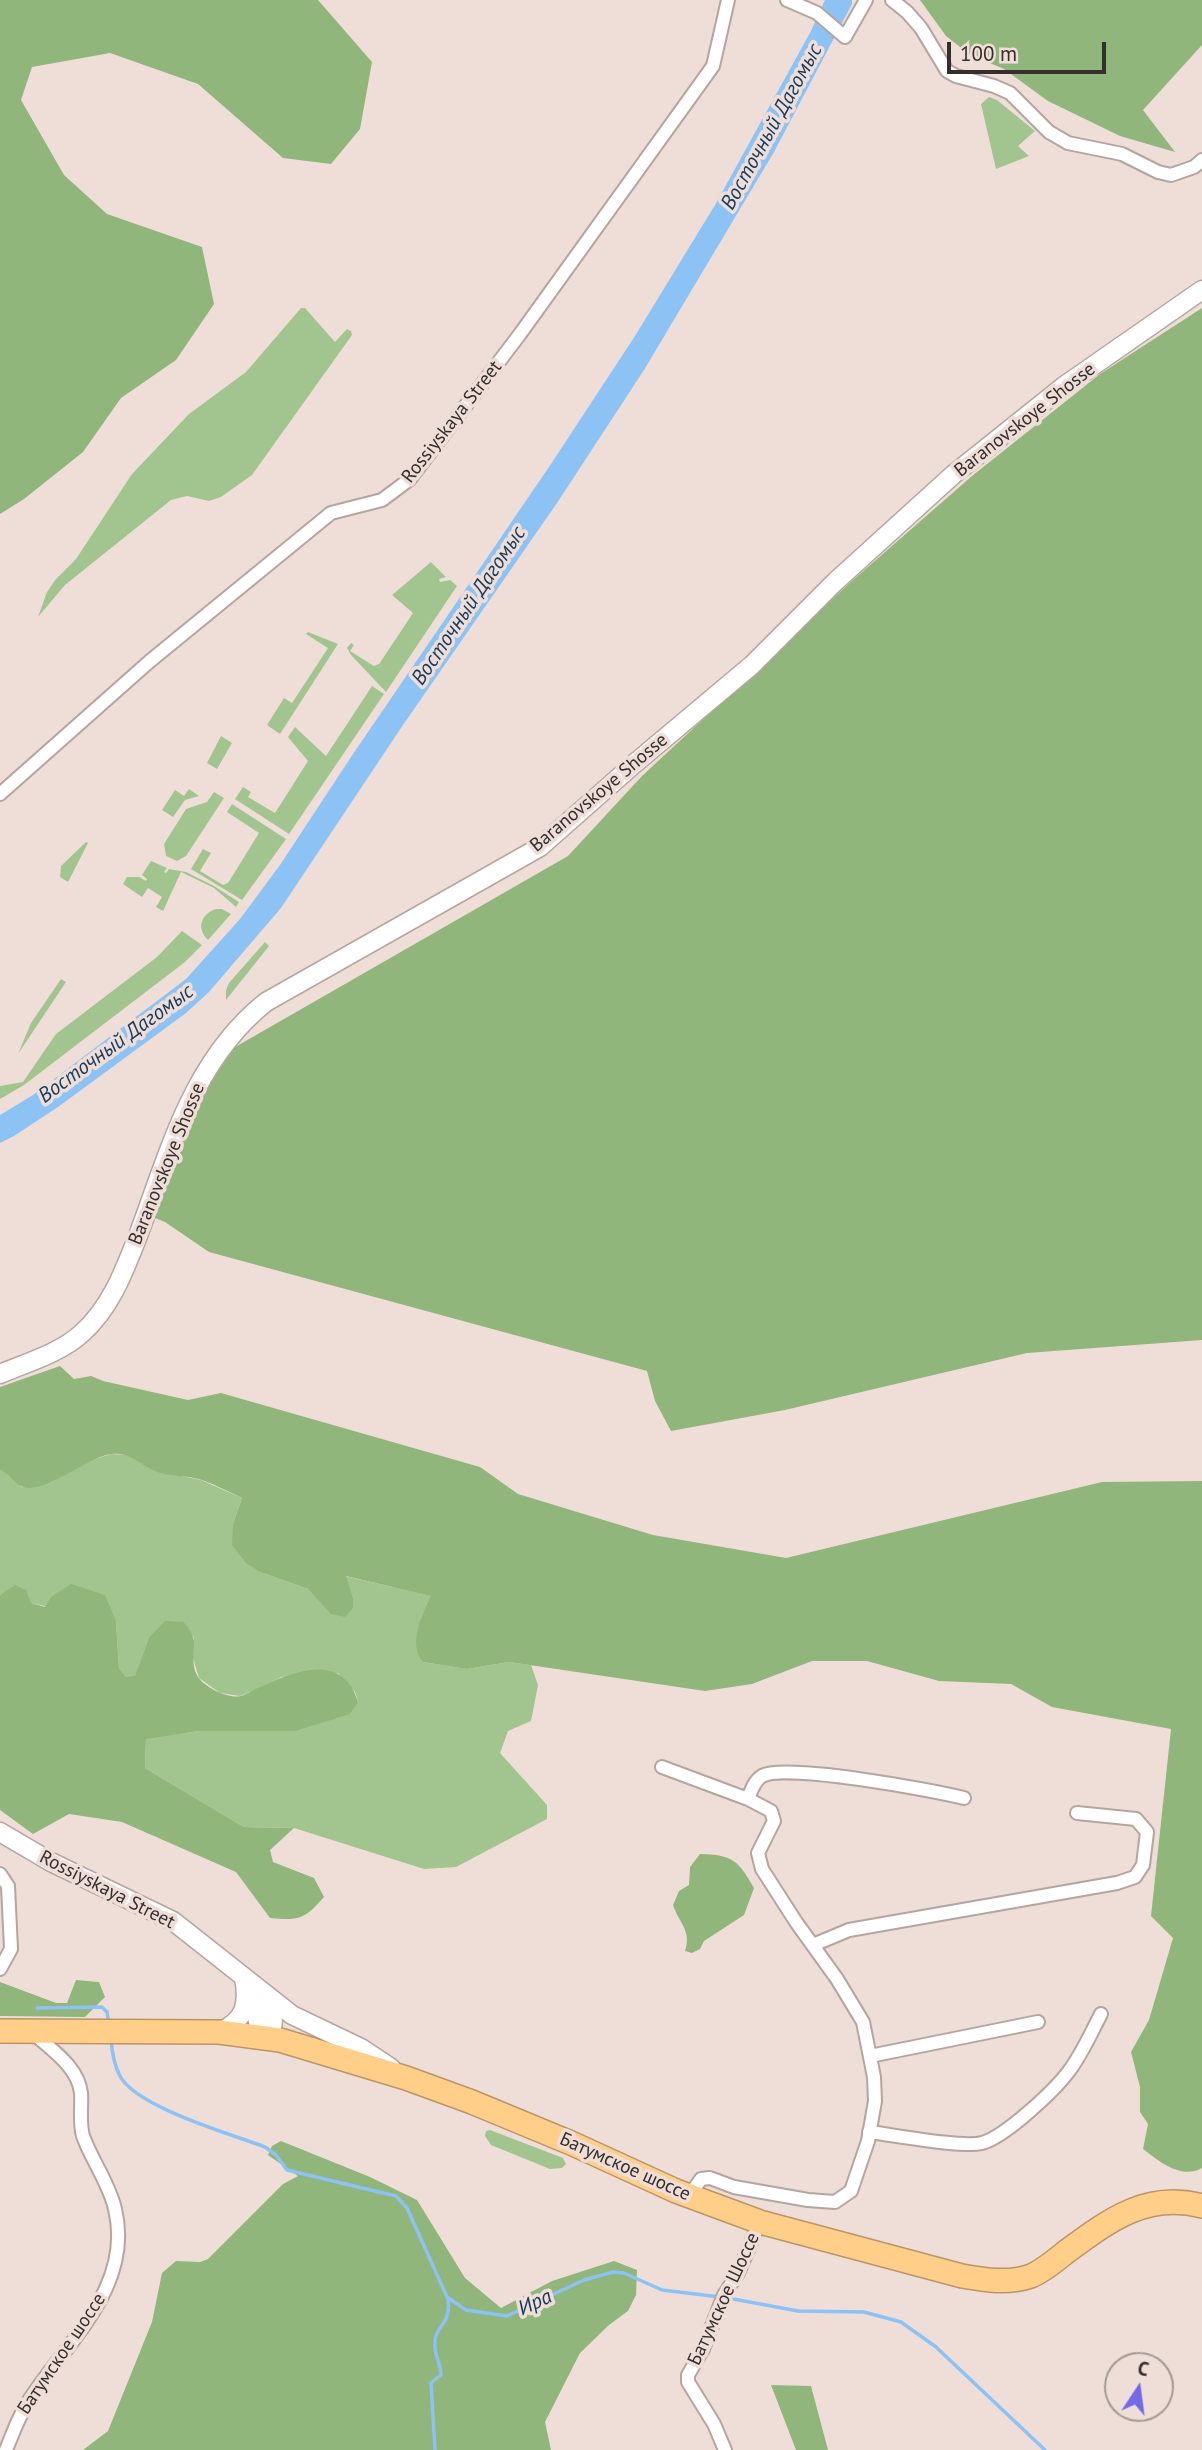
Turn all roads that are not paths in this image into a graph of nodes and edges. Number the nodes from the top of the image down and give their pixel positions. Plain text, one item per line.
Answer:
1 (728, 0) edge
2 (787, 0) edge
3 (866, 0) edge
4 (892, 0) edge
5 (1202, 160) edge
6 (1202, 290) edge
7 (0, 794) edge
8 (0, 1374) edge
9 (662, 1767) dead end
10 (964, 1797) dead end
11 (748, 1799) junction
12 (1077, 1813) dead end
13 (0, 1832) edge
14 (0, 1874) edge
15 (813, 1945) junction
16 (0, 1969) edge
17 (244, 1978) junction
18 (1101, 2014) dead end
19 (1038, 2022) dead end
20 (0, 2031) edge
21 (32, 2032) junction
22 (219, 2032) junction
23 (266, 2037) junction
24 (870, 2056) junction
25 (406, 2078) junction
26 (869, 2132) junction
27 (689, 2196) junction
28 (1202, 2206) edge
29 (760, 2222) junction
30 (6, 2450) edge
31 (726, 2450) edge

1 - 7 street, Rossiyskaya Street
2 - 3 street
4 - 5 street
6 - 8 main road, Baranovskoye Shosse
9 - 11 street
10 - 11 street
11 - 15 street
12 - 15 street
13 - 17 main road, Rossiyskaya Street
14 - 16 street
15 - 24 street
17 - 22 main road
17 - 23 main road
17 - 25 main road, Rossiyskaya Street
18 - 26 street
19 - 24 street
20 - 21 highway, Батумское шоссе
21 - 22 highway, Батумское шоссе
21 - 30 street, Батумское шоссе
22 - 23 highway, Батумское шоссе
23 - 25 highway, Батумское шоссе
24 - 26 street
25 - 27 highway, Батумское шоссе
26 - 27 street
27 - 29 highway, Батумское шоссе
28 - 29 highway, Батумское шоссе
29 - 31 street, Батумское Шоссе

